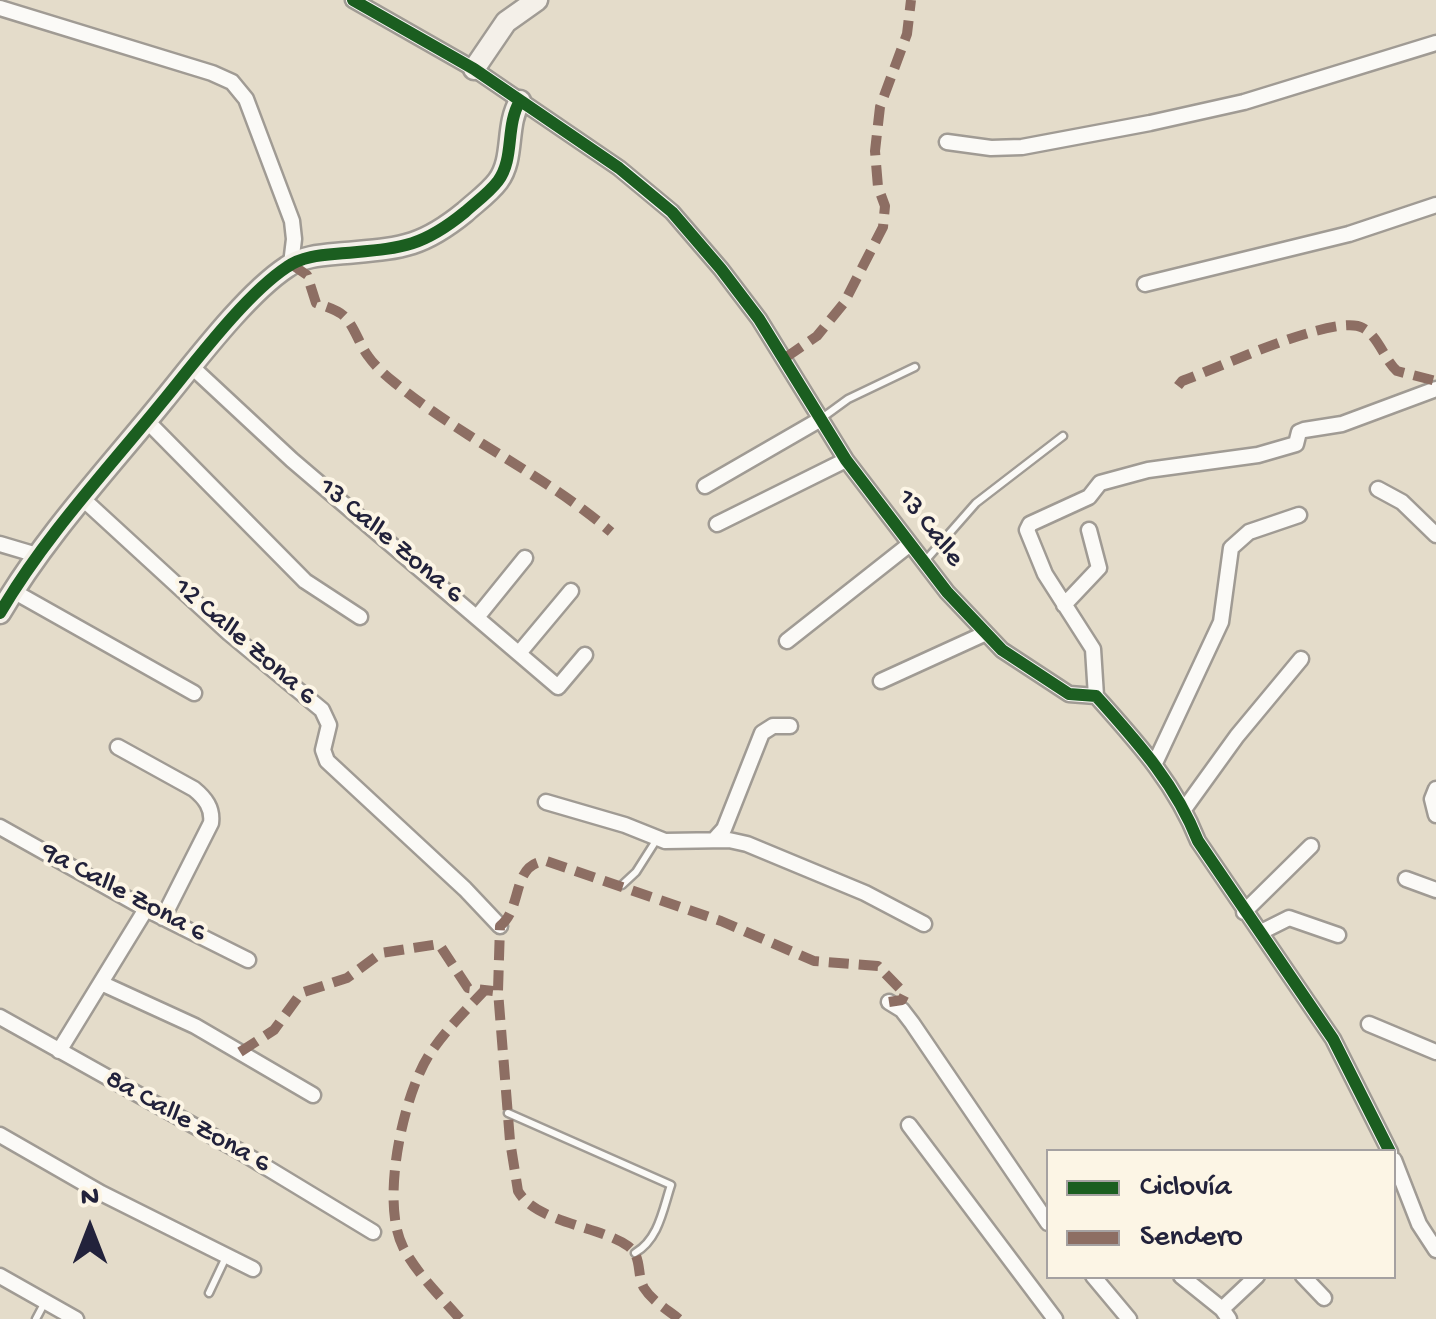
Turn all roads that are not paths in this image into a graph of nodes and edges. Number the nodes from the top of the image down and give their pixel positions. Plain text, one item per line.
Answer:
1 (352, 0) edge
2 (538, 0) edge
3 (0, 8) edge
4 (1436, 44) edge
5 (474, 70) junction
6 (520, 101) junction
7 (947, 142) dead end
8 (1436, 205) edge
9 (291, 264) junction
10 (1145, 284) dead end
11 (192, 366) junction
12 (915, 368) dead end
13 (1436, 389) edge
14 (821, 419) junction
15 (146, 421) junction
16 (1063, 436) dead end
17 (846, 460) junction
18 (705, 486) dead end
19 (1378, 489) dead end
20 (83, 499) junction
21 (1300, 516) dead end
22 (717, 524) dead end
23 (1089, 530) dead end
24 (1436, 535) edge
25 (0, 544) edge
26 (910, 544) junction
27 (38, 556) junction
28 (525, 558) dead end
29 (924, 562) junction
30 (571, 591) dead end
31 (5, 600) edge
32 (1064, 605) junction
33 (478, 616) junction
34 (360, 617) dead end
35 (984, 634) junction
36 (786, 641) dead end
37 (520, 652) junction
38 (586, 655) dead end
39 (1301, 660) dead end
40 (881, 680) dead end
41 (194, 693) dead end
42 (1096, 696) junction
43 (790, 726) dead end
44 (118, 747) dead end
45 (1155, 762) junction
46 (1436, 789) edge
47 (546, 802) dead end
48 (1185, 808) junction
49 (1436, 815) edge
50 (0, 826) edge
51 (656, 839) junction
52 (714, 840) junction
53 (1311, 846) dead end
54 (1406, 879) dead end
55 (622, 884) dead end
56 (1436, 890) edge
57 (146, 909) junction
58 (1244, 912) junction
59 (163, 918) junction
60 (924, 924) dead end
61 (500, 926) dead end
62 (1262, 932) junction
63 (1338, 935) dead end
64 (248, 960) dead end
65 (101, 983) junction
66 (889, 1002) dead end
67 (0, 1017) edge
68 (1370, 1024) dead end
69 (59, 1051) junction
70 (1436, 1052) edge
71 (314, 1095) dead end
72 (508, 1113) dead end
73 (909, 1125) dead end
74 (0, 1136) edge
75 (1388, 1149) edge
76 (1396, 1165) edge
77 (1046, 1220) edge
78 (373, 1232) dead end
79 (1436, 1250) edge
80 (635, 1253) dead end
81 (226, 1256) junction
82 (253, 1269) dead end
83 (0, 1276) edge
84 (1184, 1279) edge
85 (1254, 1279) edge
86 (1306, 1279) edge
87 (1102, 1280) edge
88 (209, 1293) dead end
89 (1324, 1298) dead end
90 (45, 1302) junction
91 (1225, 1314) edge
92 (36, 1319) edge
93 (76, 1319) edge
94 (1055, 1319) edge
95 (1129, 1319) edge

1 - 5 street, 13 Calle
2 - 5 street
3 - 9 street
4 - 7 street
5 - 6 street, 13 Calle
6 - 9 street
6 - 14 street, 13 Calle
8 - 10 street
9 - 11 street
11 - 15 street
11 - 33 street, 13 Calle Zona 6
12 - 14 lane
13 - 32 street
14 - 17 street, 13 Calle
14 - 18 street
15 - 20 street
15 - 34 street
16 - 29 lane
17 - 22 street
17 - 26 street, 13 Calle
19 - 24 street
20 - 27 street
20 - 61 street, 12 Calle Zona 6
21 - 45 street
23 - 32 street
25 - 27 street
26 - 29 street, 13 Calle
26 - 36 street
27 - 31 street
28 - 33 street
29 - 35 street, 13 Calle
30 - 37 street
31 - 41 street
32 - 42 street
33 - 37 street, 13 Calle Zona 6
35 - 40 street
35 - 42 street, 13 Calle
37 - 38 street, 13 Calle Zona 6
39 - 48 street
42 - 45 street, 13 Calle
43 - 52 street
44 - 59 street
45 - 48 street, 13 Calle
46 - 49 street
47 - 51 street
48 - 58 street, 13 Calle
50 - 57 street, 9a Calle Zona 6
51 - 52 street
51 - 55 lane
52 - 60 street
53 - 58 street
54 - 56 street
57 - 59 street, 9a Calle Zona 6
57 - 65 street
58 - 62 street, 13 Calle
59 - 64 street, 9a Calle Zona 6
62 - 63 street
62 - 75 street, 13 Calle
65 - 69 street
65 - 71 street
66 - 77 street
67 - 69 street, 8a Calle Zona 6
68 - 70 street
69 - 78 street, 8a Calle Zona 6
72 - 80 lane
73 - 94 street
74 - 81 street
76 - 79 street
81 - 82 street
81 - 88 lane
83 - 90 street
84 - 91 street
85 - 91 street
86 - 89 street
87 - 95 street
90 - 92 lane
90 - 93 street

